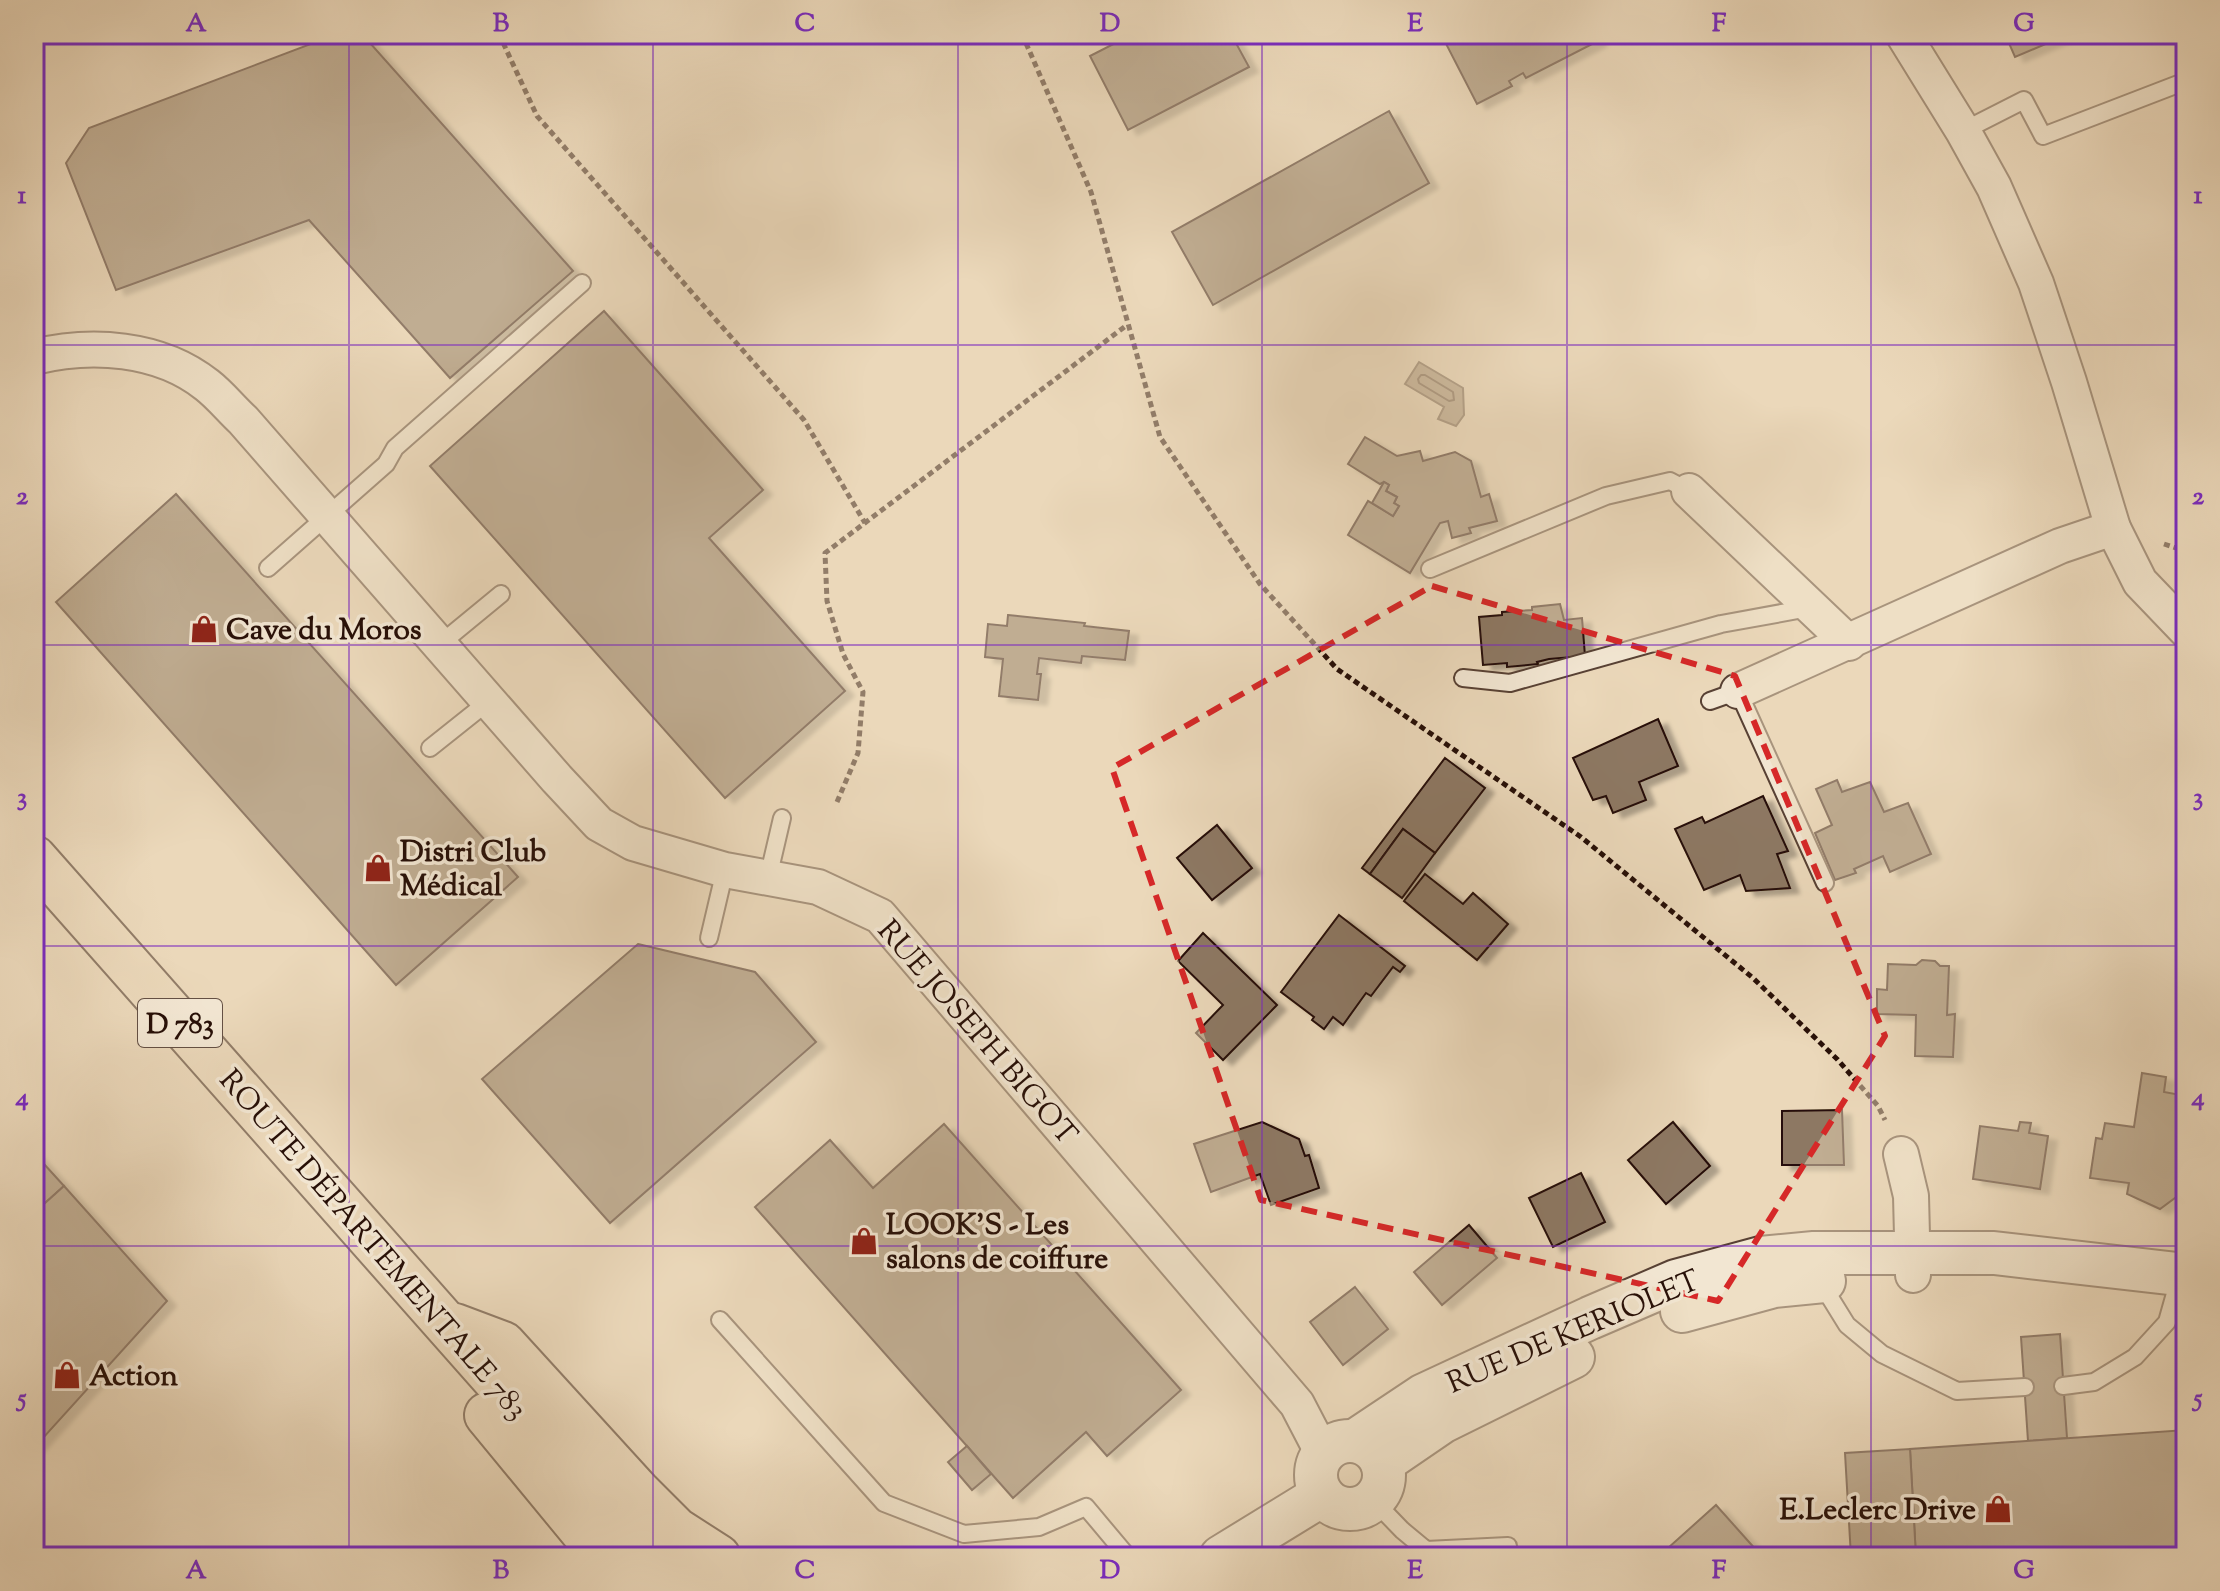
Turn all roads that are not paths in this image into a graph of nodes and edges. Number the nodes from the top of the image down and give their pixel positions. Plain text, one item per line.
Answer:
1 (1903, 34) edge
2 (2186, 81) edge
3 (1963, 131) junction
4 (582, 283) dead end
5 (34, 357) edge
6 (1689, 491) joint
7 (327, 516) junction
8 (2113, 528) junction
9 (268, 568) dead end
10 (1430, 569) dead end
11 (501, 594) dead end
12 (1810, 607) junction
13 (2186, 630) edge
14 (1849, 643) junction
15 (439, 645) junction
16 (1463, 678) dead end
17 (1724, 696) joint
18 (489, 701) junction
19 (430, 748) dead end
20 (782, 818) dead end
21 (34, 858) edge
22 (725, 870) junction
23 (768, 878) junction
24 (1825, 883) dead end
25 (709, 938) dead end
26 (1901, 1154) road end
27 (1912, 1264) junction
28 (1820, 1282) junction
29 (2182, 1285) edge
30 (720, 1320) dead end
31 (441, 1321) junction
32 (2063, 1386) dead end
33 (2025, 1387) dead end
34 (1358, 1465) junction
35 (1508, 1546) dead end
36 (1420, 1553) edge
37 (604, 1557) edge
38 (652, 1557) edge
39 (718, 1557) edge
40 (1128, 1557) edge
41 (1221, 1557) edge

1 - 3 street
2 - 3 lane
3 - 8 street
4 - 7 lane
5 - 7 street, RUE JOSEPH BIGOT
6 - 10 lane
6 - 12 street
7 - 9 lane
7 - 15 street, RUE JOSEPH BIGOT
8 - 13 street
8 - 14 street
11 - 15 lane
12 - 14 street
12 - 16 lane
14 - 17 street
15 - 18 street, RUE JOSEPH BIGOT
17 - 24 lane
18 - 19 lane
18 - 22 street, RUE JOSEPH BIGOT
20 - 23 lane
21 - 31 main road, ROUTE DÉPARTEMENTALE 783 / D 783
22 - 23 street, RUE JOSEPH BIGOT
22 - 25 lane
23 - 34 street, RUE JOSEPH BIGOT
26 - 27 street
27 - 28 street, RUE DE KERIOLET
27 - 29 street, RUE DE KERIOLET
27 - 34 street, RUE DE KERIOLET
28 - 33 lane
28 - 34 street, RUE DE KERIOLET
29 - 32 lane
30 - 40 lane
31 - 37 main road
31 - 38 main road, ROUTE DÉPARTEMENTALE 783 / D 783
31 - 39 main road
34 - 36 lane
34 - 41 street
35 - 36 lane

